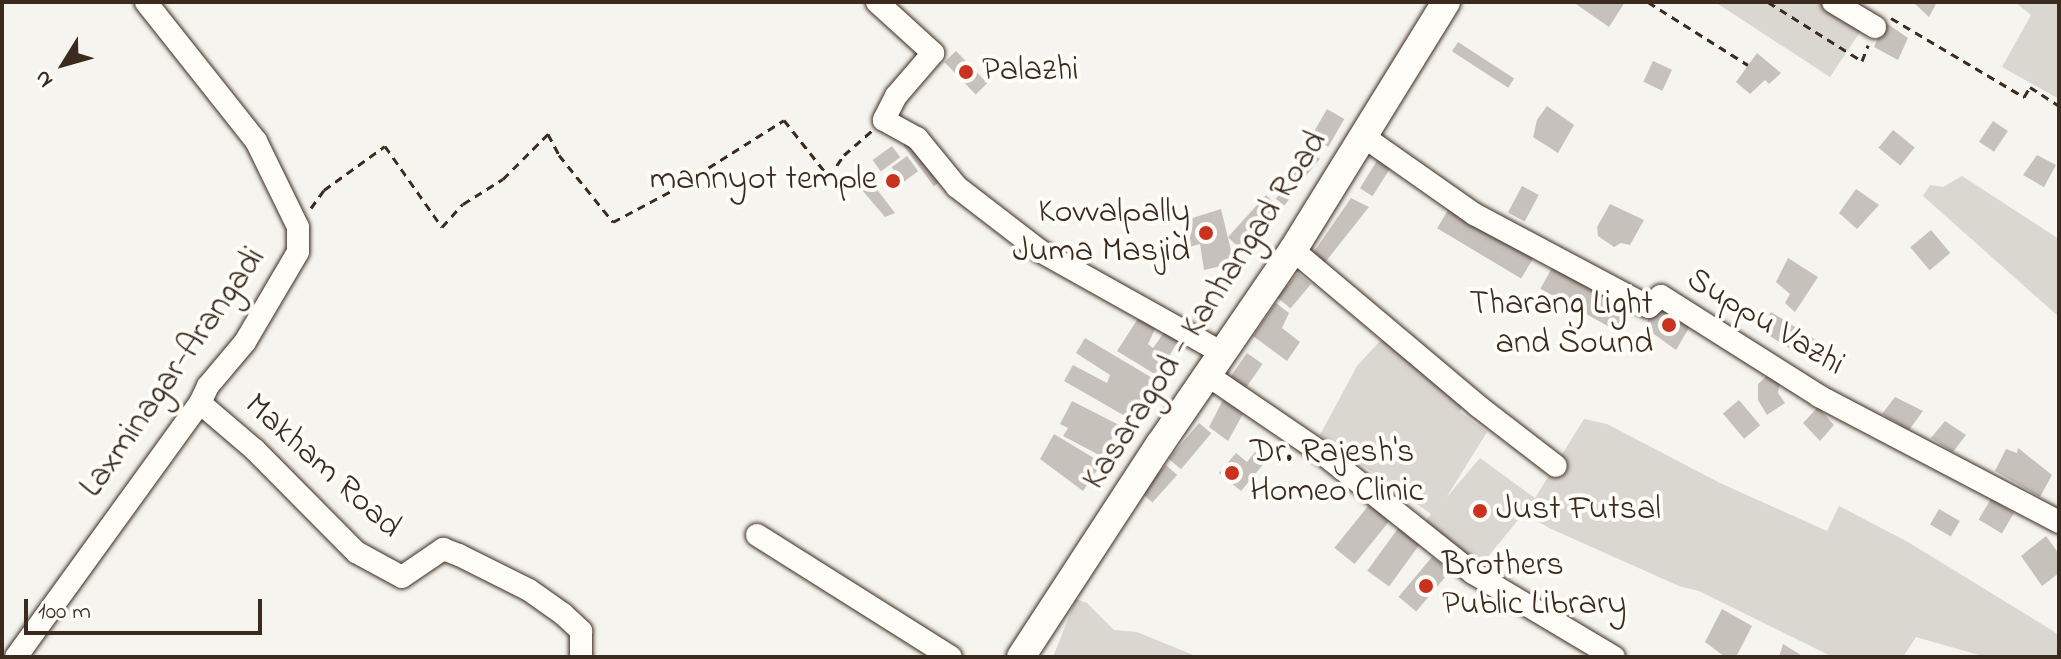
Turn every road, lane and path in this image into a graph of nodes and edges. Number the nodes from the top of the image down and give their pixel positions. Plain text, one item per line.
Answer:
1 (146, 2) edge
2 (877, 2) edge
3 (1446, 2) edge
4 (1648, 2) edge
5 (1768, 2) edge
6 (1833, 2) edge
7 (1875, 27) junction
8 (1748, 65) dead end
9 (2059, 106) edge
10 (884, 120) junction
11 (1363, 136) junction
12 (298, 227) junction
13 (1293, 250) junction
14 (1216, 365) junction
15 (200, 403) junction
16 (1556, 466) dead end
17 (2059, 522) edge
18 (757, 535) dead end
19 (16, 657) edge
20 (581, 657) edge
21 (951, 657) edge
22 (1021, 657) edge
23 (1614, 657) edge

1 - 12 street, Laxminagar-Arangadi
2 - 10 street
3 - 11 main road, Kasaragod - Kanhangad Road
4 - 8 path
5 - 7 path
6 - 7 street
7 - 9 path
10 - 12 path
10 - 14 street
11 - 13 main road, Kasaragod - Kanhangad Road
11 - 17 street, Suppu Vazhi
12 - 15 street, Laxminagar-Arangadi
13 - 14 main road, Kasaragod - Kanhangad Road
13 - 16 street
14 - 22 main road, Kasaragod - Kanhangad Road
14 - 23 street
15 - 19 street, Laxminagar-Arangadi
15 - 20 street, Makham Road
18 - 21 street

